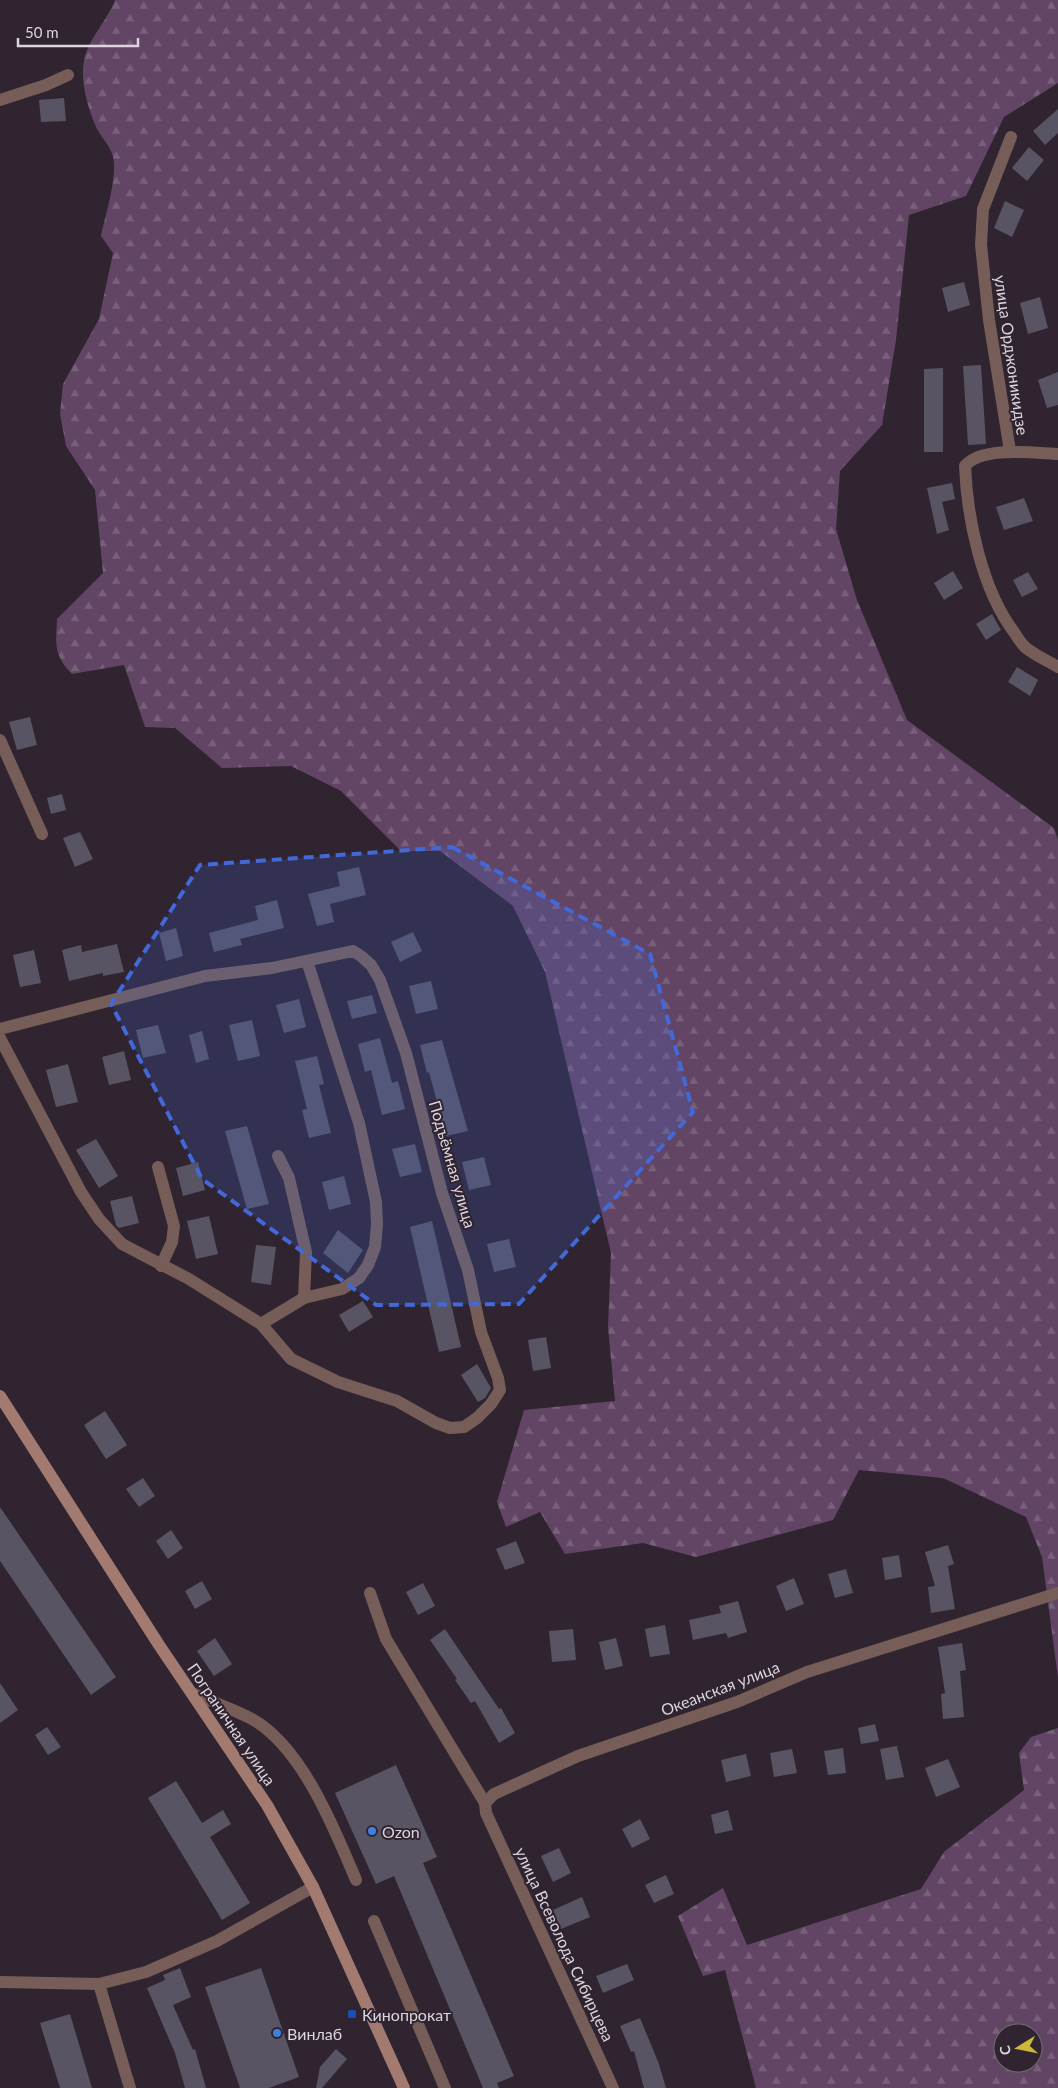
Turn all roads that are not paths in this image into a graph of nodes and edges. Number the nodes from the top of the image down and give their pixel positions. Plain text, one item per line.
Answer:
1 (68, 75) dead end
2 (0, 100) edge
3 (1011, 137) dead end
4 (1010, 452) junction
5 (1058, 454) edge
6 (1058, 667) edge
7 (0, 740) edge
8 (42, 834) dead end
9 (307, 961) junction
10 (0, 1029) edge
11 (0, 1038) edge
12 (278, 1156) dead end
13 (158, 1167) dead end
14 (161, 1266) junction
15 (304, 1298) junction
16 (261, 1324) junction
17 (0, 1396) edge
18 (370, 1593) dead end
19 (1058, 1593) edge
20 (192, 1693) junction
21 (486, 1808) junction
22 (356, 1880) dead end
23 (313, 1887) junction
24 (374, 1922) dead end
25 (0, 1982) edge
26 (99, 1984) junction
27 (130, 2088) edge
28 (404, 2088) edge
29 (445, 2088) edge
30 (613, 2088) edge

1 - 2 street
3 - 4 street, улица Орджоникидзе
4 - 5 street
4 - 6 street, улица Орджоникидзе
7 - 8 street
9 - 10 street, Подъёмная улица
9 - 15 street
9 - 16 street, Подъёмная улица
11 - 14 street
12 - 15 street
13 - 14 street
14 - 16 street
15 - 16 street
17 - 20 main road, Пограничная улица
18 - 21 street, улица Всеволода Сибирцева
19 - 21 street, Океанская улица
20 - 22 street
20 - 23 main road, Пограничная улица
21 - 30 street, улица Всеволода Сибирцева
23 - 26 street
23 - 28 main road, Пограничная улица
24 - 29 street
25 - 26 street
26 - 27 street

